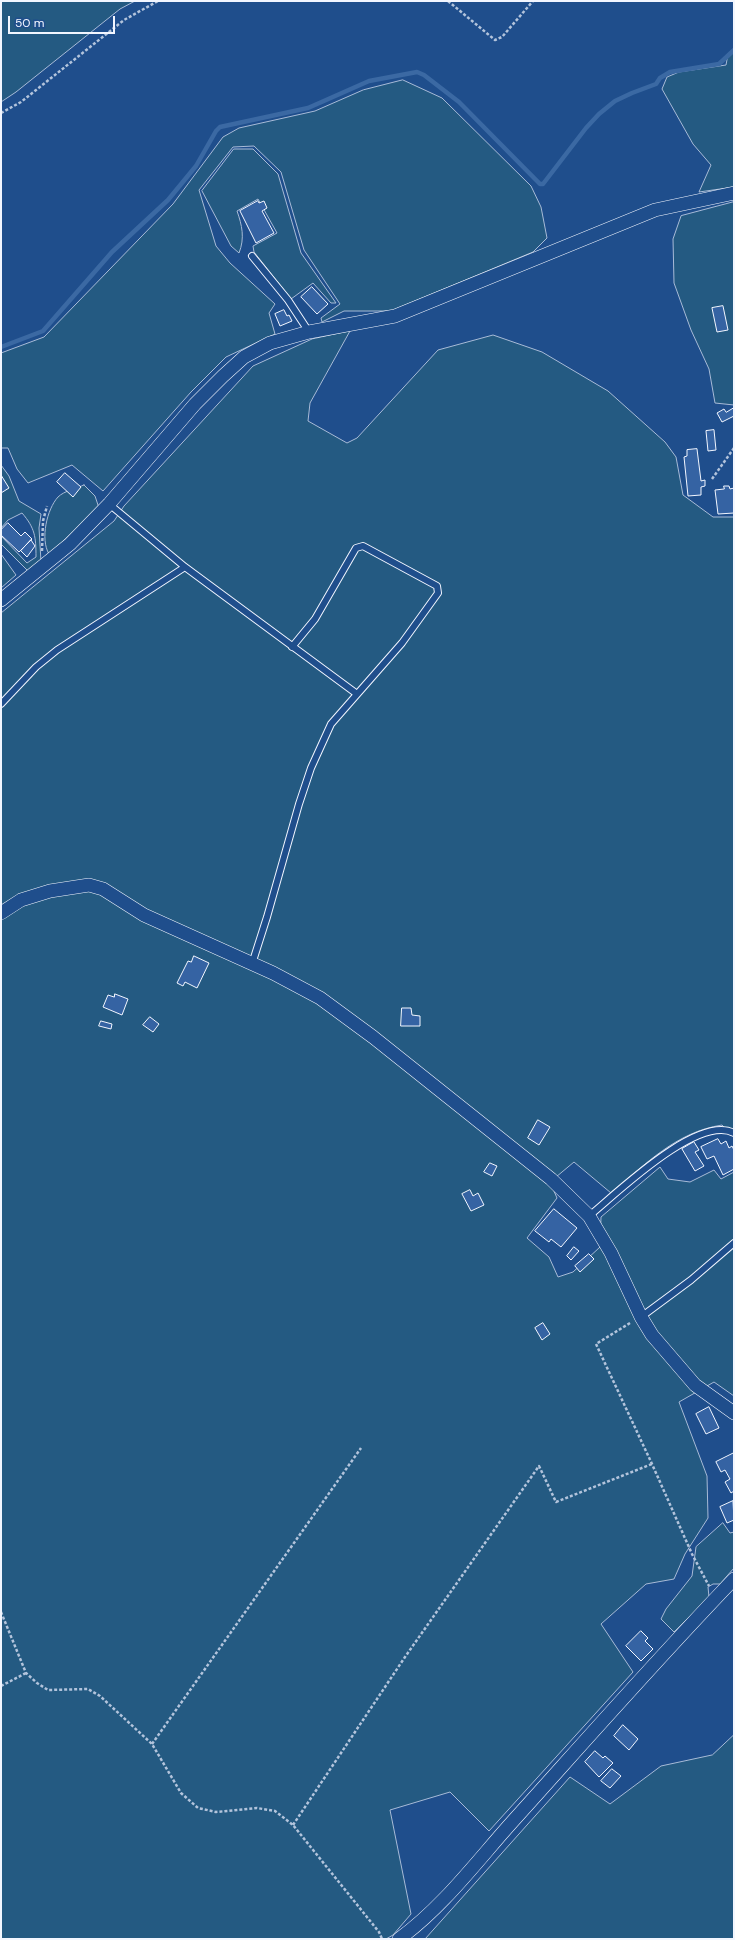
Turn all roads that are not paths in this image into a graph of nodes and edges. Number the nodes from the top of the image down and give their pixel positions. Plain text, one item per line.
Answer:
1 (734, 193) edge
2 (252, 256) dead end
3 (309, 332) junction
4 (110, 504) junction
5 (185, 567) junction
6 (1, 600) edge
7 (292, 647) junction
8 (357, 694) junction
9 (1, 704) edge
10 (1, 913) edge
11 (252, 964) junction
12 (734, 1133) edge
13 (589, 1216) junction
14 (734, 1243) edge
15 (641, 1317) junction
16 (734, 1413) edge
17 (734, 1579) edge
18 (400, 1939) edge

1 - 3 street
2 - 3 lane
3 - 4 street
4 - 5 lane
4 - 6 street
5 - 7 lane
5 - 9 lane
7 - 8 lane
7 - 8 lane
8 - 11 lane
10 - 11 street
11 - 13 street
12 - 13 lane
13 - 15 street
14 - 15 lane
15 - 16 street
17 - 18 street

